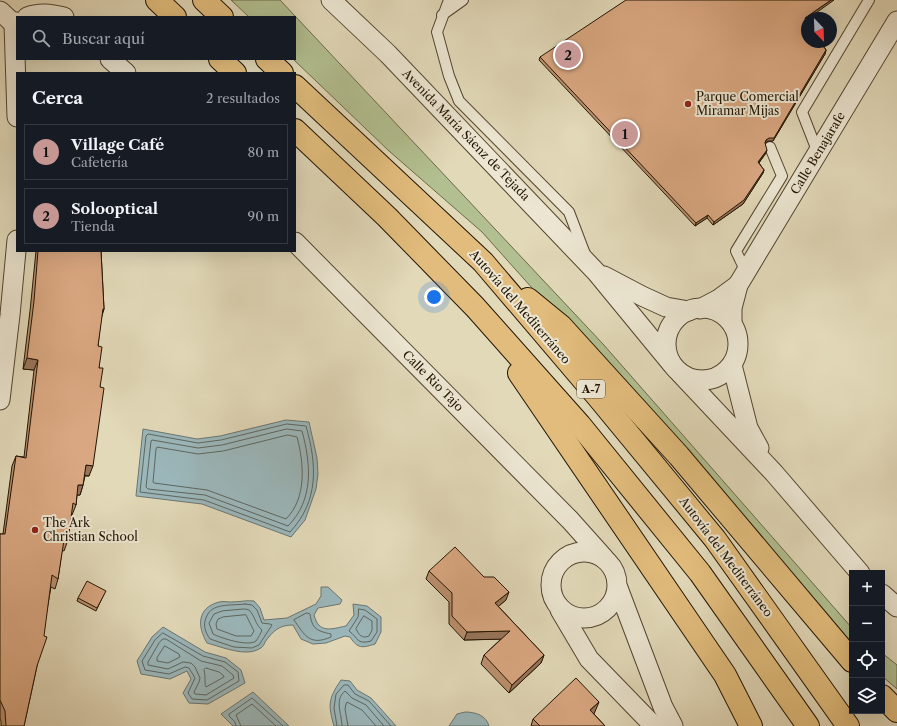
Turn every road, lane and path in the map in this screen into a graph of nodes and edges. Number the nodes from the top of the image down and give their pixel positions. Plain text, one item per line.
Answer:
1 (46, 0) edge
2 (157, 0) edge
3 (204, 0) edge
4 (331, 0) edge
5 (449, 0) edge
6 (463, 0) edge
7 (869, 0) edge
8 (0, 11) edge
9 (442, 15) junction
10 (30, 16) edge
11 (60, 16) edge
12 (63, 16) edge
13 (174, 16) edge
14 (221, 16) edge
15 (16, 19) edge
16 (897, 21) edge
17 (18, 60) edge
18 (111, 60) edge
19 (221, 60) edge
20 (268, 60) edge
21 (18, 72) edge
22 (125, 72) edge
23 (233, 72) edge
24 (281, 72) edge
25 (296, 87) edge
26 (296, 131) edge
27 (770, 147) dead end
28 (818, 153) junction
29 (296, 243) edge
30 (16, 251) edge
31 (483, 262) junction
32 (593, 269) junction
33 (742, 279) junction
34 (475, 307) junction
35 (694, 310) junction
36 (732, 324) junction
37 (732, 365) junction
38 (676, 368) junction
39 (0, 400) edge
40 (774, 473) junction
41 (570, 520) junction
42 (604, 558) junction
43 (562, 560) junction
44 (857, 570) edge
45 (618, 588) junction
46 (885, 597) edge
47 (897, 607) edge
48 (560, 608) junction
49 (849, 658) edge
50 (885, 699) edge
51 (897, 711) edge
52 (654, 726) edge
53 (673, 726) edge
54 (751, 726) edge
55 (808, 726) edge
56 (848, 726) edge

1 - 12 street
2 - 13 highway
3 - 14 highway
4 - 32 street, Avenida María Sáenz de Tejada
5 - 9 lane
6 - 9 lane
7 - 28 lane
8 - 15 street
9 - 32 lane
10 - 11 street
16 - 28 street, Calle Benajarafe
17 - 21 street
18 - 22 street
19 - 23 highway
20 - 24 highway
25 - 31 highway, Autovía del Mediterráneo / A-7
26 - 34 highway, A-7
27 - 33 lane
28 - 33 street, Calle Benajarafe
29 - 41 street, Calle Rio Tajo
30 - 39 street
31 - 49 highway
31 - 56 highway, Autovía del Mediterráneo / A-7
32 - 35 street, Avenida María Sáenz de Tejada
32 - 38 street, Avenida María Sáenz de Tejada
33 - 35 street, Calle Benajarafe
33 - 36 street, Calle Benajarafe
34 - 54 highway
34 - 55 highway, A-7
35 - 36 street
35 - 38 street
36 - 37 street
37 - 38 street
37 - 40 street, Avenida María Sáenz de Tejada
38 - 40 street, Avenida María Sáenz de Tejada
40 - 44 street, Avenida María Sáenz de Tejada
41 - 42 street, Calle Rio Tajo
41 - 43 street
42 - 43 street
42 - 45 street
43 - 48 street
45 - 48 street
45 - 53 street
46 - 47 street
48 - 52 street
50 - 51 highway

